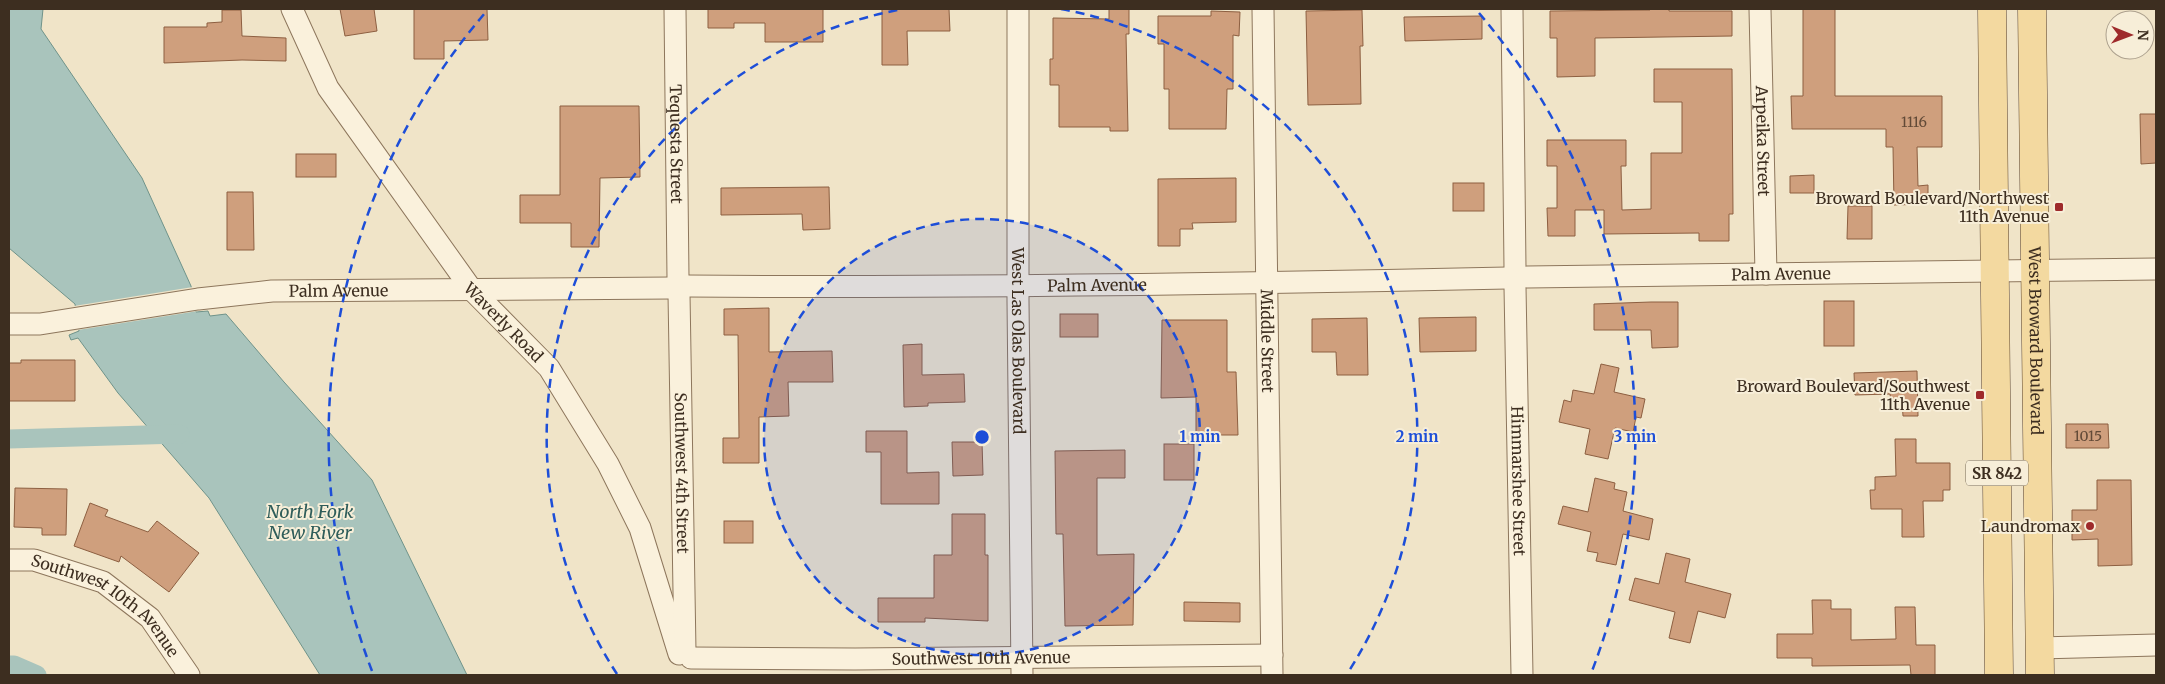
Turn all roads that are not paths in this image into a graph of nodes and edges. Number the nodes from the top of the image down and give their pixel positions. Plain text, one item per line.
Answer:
1 (292, 9) edge
2 (675, 9) edge
3 (1018, 9) edge
4 (1263, 9) edge
5 (1512, 9) edge
6 (1760, 9) edge
7 (1992, 9) edge
8 (2032, 9) edge
9 (2156, 269) edge
10 (2035, 271) junction
11 (1995, 272) junction
12 (1766, 274) junction
13 (1516, 277) junction
14 (1267, 283) junction
15 (1018, 285) junction
16 (679, 287) junction
17 (472, 290) junction
18 (9, 324) edge
19 (9, 560) edge
20 (2156, 645) edge
21 (2039, 648) junction
22 (685, 661) edge
23 (1272, 665) edge
24 (1021, 666) edge
25 (189, 675) edge
26 (1522, 675) edge
27 (1999, 675) edge
28 (2040, 675) edge

1 - 17 street, Waverly Road
2 - 16 street, Tequesta Street
3 - 15 street, West Las Olas Boulevard
4 - 14 street, Middle Street
5 - 13 street, Himmarshee Street
6 - 12 street, Arpeika Street
7 - 11 main road, SR 842
8 - 10 main road, West Broward Boulevard / SR 842
9 - 10 street, Palm Avenue
10 - 11 street, Palm Avenue
10 - 21 main road, West Broward Boulevard / SR 842
11 - 12 street, Palm Avenue
11 - 27 main road, SR 842
12 - 13 street, Palm Avenue
13 - 14 street, Palm Avenue
13 - 26 street, Himmarshee Street
14 - 15 street, Palm Avenue
14 - 23 street, Middle Street
15 - 16 street, Palm Avenue
15 - 24 street, West Las Olas Boulevard
16 - 17 street, Palm Avenue
16 - 22 street, Southwest 4th Street
17 - 18 street, Palm Avenue
17 - 22 street, Waverly Road
19 - 25 street, Southwest 10th Avenue
20 - 21 street
21 - 28 main road, West Broward Boulevard / SR 842
22 - 24 street, Southwest 10th Avenue
23 - 24 street, Southwest 10th Avenue

